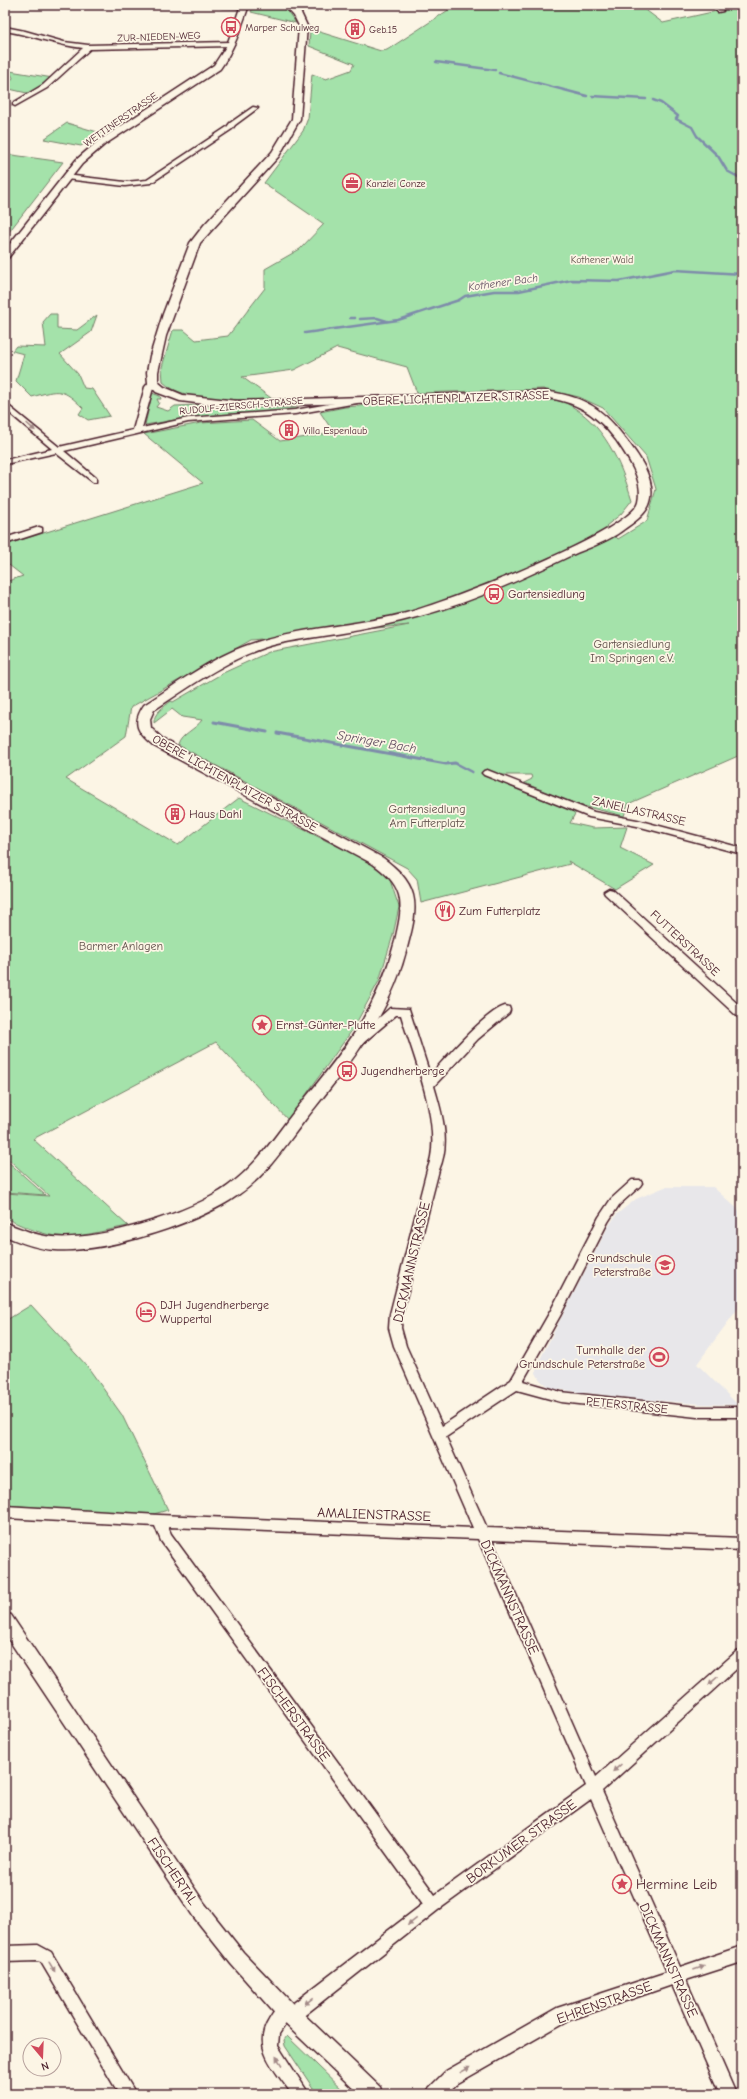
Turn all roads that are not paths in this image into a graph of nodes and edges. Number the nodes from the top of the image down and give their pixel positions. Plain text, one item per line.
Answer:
1 (222, 5) edge
2 (288, 5) edge
3 (713, 5) edge
4 (245, 6) edge
5 (720, 11) dead end
6 (5, 29) edge
7 (231, 44) junction
8 (88, 47) junction
9 (15, 104) dead end
10 (255, 108) dead end
11 (66, 177) junction
12 (5, 256) edge
13 (153, 383) junction
14 (357, 401) junction
15 (5, 405) edge
16 (137, 431) junction
17 (57, 450) junction
18 (5, 462) edge
19 (93, 480) dead end
20 (39, 530) dead end
21 (5, 541) edge
22 (487, 773) dead end
23 (742, 851) edge
24 (610, 892) dead end
25 (505, 1010) dead end
26 (742, 1014) edge
27 (359, 1040) junction
28 (428, 1085) junction
29 (636, 1183) dead end
30 (5, 1229) edge
31 (515, 1384) junction
32 (742, 1412) edge
33 (439, 1435) junction
34 (5, 1512) edge
35 (159, 1522) junction
36 (483, 1535) junction
37 (742, 1544) edge
38 (5, 1620) edge
39 (742, 1655) edge
40 (594, 1789) junction
41 (433, 1905) junction
42 (5, 1954) edge
43 (742, 1954) edge
44 (676, 1976) junction
45 (288, 2014) junction
46 (128, 2094) edge
47 (301, 2094) edge
48 (373, 2094) edge
49 (435, 2094) edge
50 (728, 2094) edge

1 - 4 street
2 - 13 main road
3 - 5 street
4 - 7 street, WETTINERSTRASSE
6 - 8 street, ZUR-NIEDEN-WEG
7 - 8 street, ZUR-NIEDEN-WEG
7 - 11 street, WETTINERSTRASSE
8 - 9 street
10 - 11 street
11 - 12 street, WETTINERSTRASSE
13 - 14 main road, OBERE LICHTENPLATZER STRASSE
13 - 16 street
14 - 16 street, RUDOLF-ZIERSCH-STRASSE
14 - 27 main road, OBERE LICHTENPLATZER STRASSE
15 -> 17 street
16 - 17 street, RUDOLF-ZIERSCH-STRASSE
17 - 18 street, RUDOLF-ZIERSCH-STRASSE
17 - 19 street
20 - 21 street
22 - 23 street, ZANELLASTRASSE
24 - 26 street, FUTTERSTRASSE
25 - 28 street
27 - 28 street, DICKMANNSTRASSE
27 - 30 main road, OBERE LICHTENPLATZER STRASSE
28 - 33 street, DICKMANNSTRASSE
29 - 31 street
31 - 32 street, PETERSTRASSE
31 - 33 street
33 - 36 street, DICKMANNSTRASSE
34 - 35 street, AMALIENSTRASSE
35 - 36 street, AMALIENSTRASSE
35 - 41 street, FISCHERSTRASSE
36 - 37 street, AMALIENSTRASSE
36 - 40 street, DICKMANNSTRASSE
38 - 45 street, FISCHERTAL
39 -> 40 street, BORKUMER STRASSE
40 - 41 street, BORKUMER STRASSE
40 - 44 street, DICKMANNSTRASSE
41 -> 45 street, BORKUMER STRASSE
42 -> 46 street
44 -> 43 street, EHRENSTRASSE
49 -> 44 street, EHRENSTRASSE
44 - 50 street, DICKMANNSTRASSE
47 -> 45 street, BORKUMER STRASSE
45 - 48 street, FISCHERTAL

